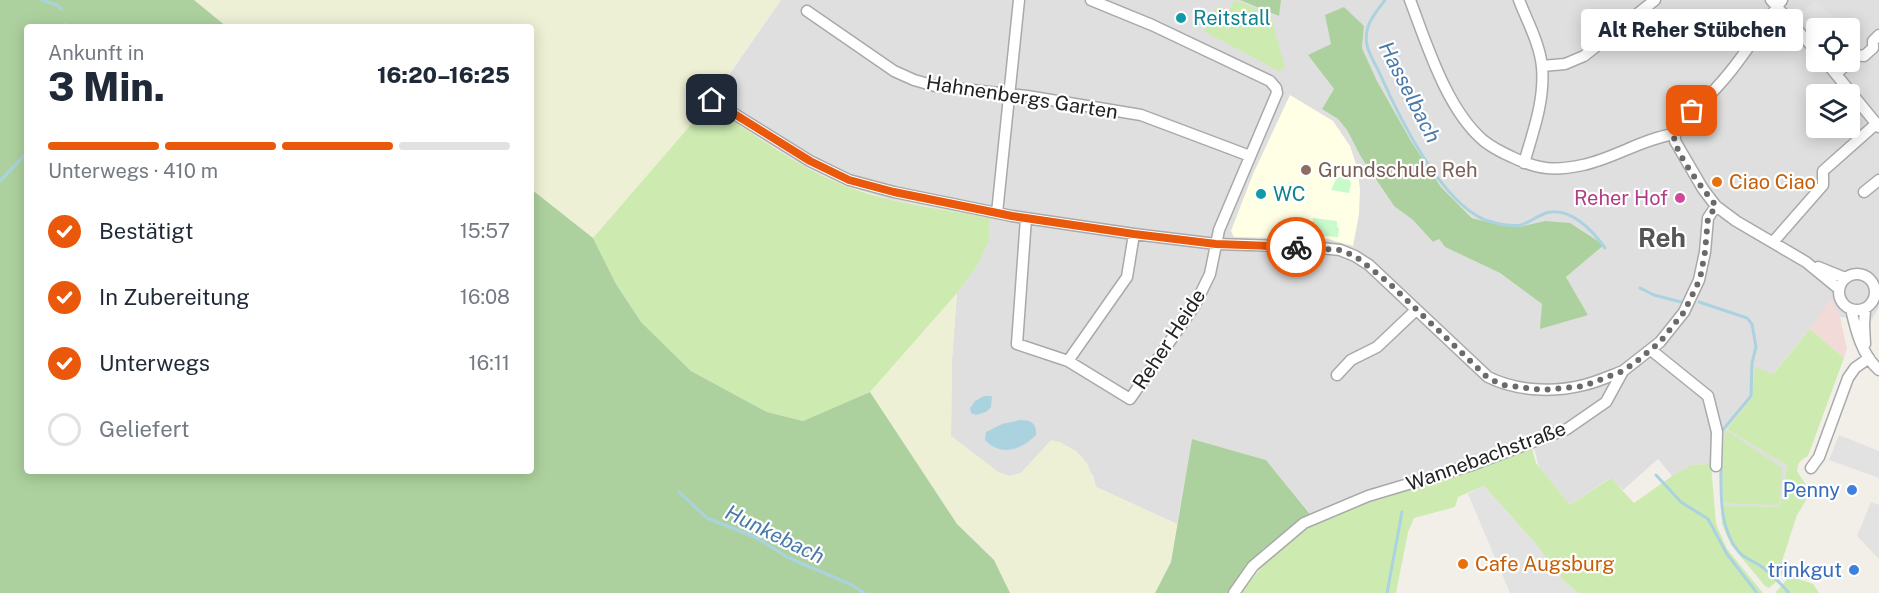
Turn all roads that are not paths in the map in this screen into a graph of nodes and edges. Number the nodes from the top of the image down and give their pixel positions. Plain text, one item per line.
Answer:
1 (1018, 0) edge
2 (1091, 0) edge
3 (1410, 0) edge
4 (1519, 0) edge
5 (1655, 0) edge
6 (1777, 2) edge
7 (807, 12) dead end
8 (1879, 35) edge
9 (1806, 38) edge
10 (1542, 66) junction
11 (1837, 73) joint
12 (1010, 94) junction
13 (712, 100) dead end
14 (1878, 125) edge
15 (1674, 134) junction
16 (1250, 156) junction
17 (1524, 163) junction
18 (1879, 180) edge
19 (1864, 192) dead end
20 (1716, 206) junction
21 (997, 213) junction
22 (1026, 218) junction
23 (1134, 234) junction
24 (1773, 242) junction
25 (1216, 244) junction
26 (1806, 262) junction
27 (1874, 277) edge
28 (1845, 278) junction
29 (1839, 289) junction
30 (1877, 289) edge
31 (1851, 309) junction
32 (1865, 309) junction
33 (1416, 310) junction
34 (1651, 350) junction
35 (1868, 356) junction
36 (1068, 361) junction
37 (1879, 370) edge
38 (1623, 371) junction
39 (1337, 375) dead end
40 (1716, 466) dead end
41 (1811, 468) dead end
42 (1234, 593) edge

1 - 12 street
2 - 16 street
3 - 17 street
4 - 10 street
5 - 10 street
6 - 9 street
6 - 15 street
7 - 12 street, Hahnenbergs Garten
8 - 11 street
10 - 17 street
11 - 14 street
12 - 16 street, Hahnenbergs Garten
12 - 21 street
13 - 21 street
14 - 24 street
15 - 17 street
15 - 20 street
16 - 25 street
18 - 19 street
20 - 24 street
20 - 34 street, Wannebachstraße
21 - 22 street
22 - 23 street
22 - 36 street, Reher Heide
23 - 25 street
23 - 36 street
24 - 26 street
25 - 33 street
25 - 36 street, Reher Heide
26 - 28 street
26 - 29 street
27 - 28 street
27 - 30 street
28 - 29 street
29 - 31 street
30 - 32 street
31 - 32 street
31 - 35 street
32 - 35 street
33 - 38 street
33 - 39 street
34 - 38 street, Wannebachstraße
34 - 40 street
35 - 37 street
35 - 41 street
38 - 42 street, Wannebachstraße

